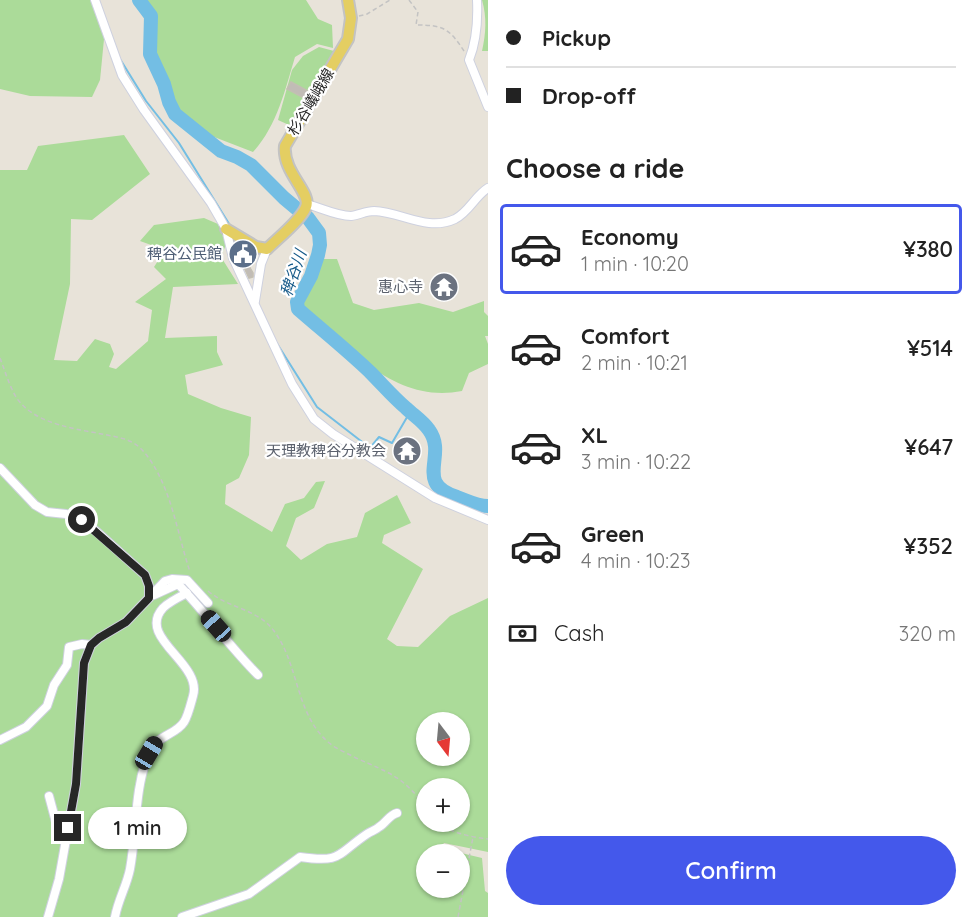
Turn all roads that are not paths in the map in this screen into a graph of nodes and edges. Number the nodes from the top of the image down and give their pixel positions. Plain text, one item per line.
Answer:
1 (95, 0) edge
2 (348, 0) edge
3 (477, 0) edge
4 (488, 107) edge
5 (488, 188) edge
6 (306, 207) junction
7 (226, 229) junction
8 (267, 249) junction
9 (255, 303) junction
10 (0, 468) edge
11 (488, 520) edge
12 (187, 593) junction
13 (153, 596) junction
14 (208, 603) dead end
15 (168, 604) junction
16 (91, 645) junction
17 (258, 675) dead end
18 (0, 740) edge
19 (49, 796) dead end
20 (397, 813) dead end
21 (66, 840) junction
22 (48, 917) edge
23 (116, 917) edge
24 (182, 917) edge

1 - 7 street
2 - 6 main road, 杉谷嶬峨線
3 - 4 street
5 - 6 street
6 - 8 main road
7 - 8 main road
7 - 9 street
8 - 9 street
9 - 11 street
10 - 13 street
12 - 13 street
12 - 15 street
12 - 17 street
13 - 14 street
13 - 15 street
13 - 16 street
15 - 23 street
16 - 18 street
16 - 21 street
19 - 21 street
20 - 24 street
21 - 22 street

